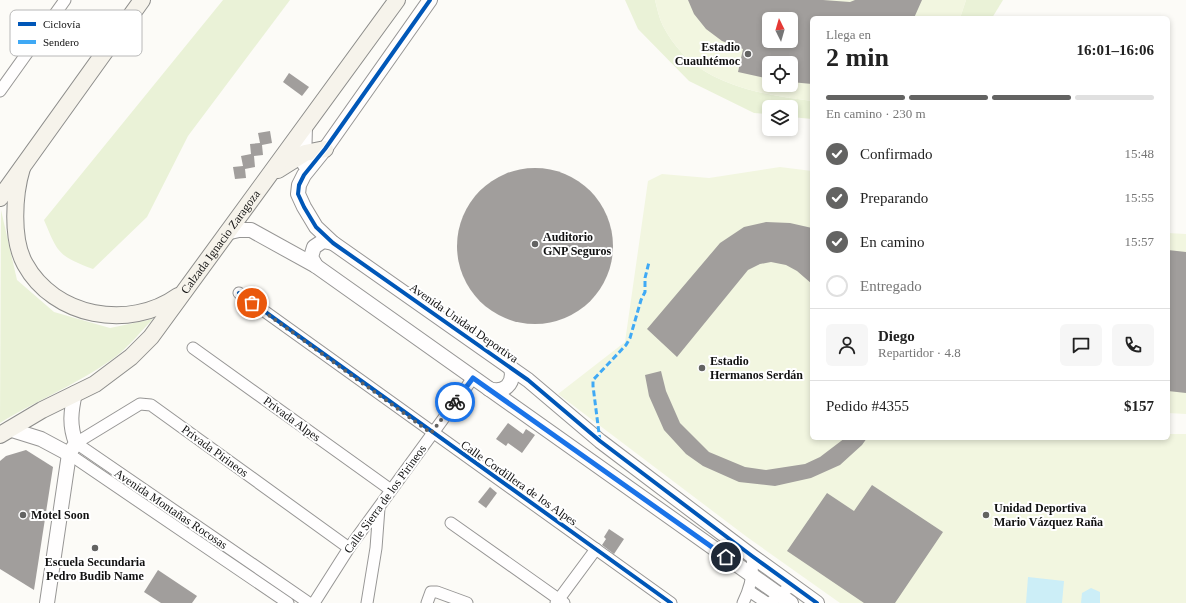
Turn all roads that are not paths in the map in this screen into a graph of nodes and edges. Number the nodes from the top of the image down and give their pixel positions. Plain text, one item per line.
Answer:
1 (65, 0) edge
2 (142, 0) edge
3 (397, 0) edge
4 (430, 0) edge
5 (58, 10) edge
6 (135, 10) edge
7 (25, 56) edge
8 (102, 56) edge
9 (0, 91) edge
10 (306, 126) junction
11 (325, 149) junction
12 (305, 153) junction
13 (22, 168) junction
14 (304, 175) junction
15 (263, 183) junction
16 (0, 198) edge
17 (226, 233) junction
18 (333, 243) junction
19 (316, 266) junction
20 (186, 290) junction
21 (239, 294) dead end
22 (193, 348) dead end
23 (512, 368) junction
24 (473, 378) junction
25 (489, 390) junction
26 (75, 393) junction
27 (5, 432) edge
28 (431, 433) junction
29 (72, 449) junction
30 (391, 490) junction
31 (379, 508) junction
32 (451, 523) dead end
33 (349, 548) junction
34 (596, 549) junction
35 (752, 556) junction
36 (752, 575) junction
37 (795, 587) junction
38 (749, 590) junction
39 (777, 601) edge
40 (560, 602) edge
41 (46, 603) edge
42 (288, 603) edge
43 (309, 603) edge
44 (314, 603) edge
45 (367, 603) edge
46 (427, 603) edge
47 (467, 603) edge
48 (671, 603) edge
49 (744, 603) edge
50 (817, 603) edge

1 - 5 street
2 - 6 main road
3 - 10 main road, Calzada Ignacio Zaragoza
4 - 11 street, Avenida Unidad Deportiva
7 - 9 street
8 - 13 main road
10 - 12 street, Avenida Unidad Deportiva
10 - 15 main road, Calzada Ignacio Zaragoza
11 - 12 main road
11 - 14 street, Avenida Unidad Deportiva
12 - 14 street, Avenida Unidad Deportiva
12 - 15 main road
13 - 16 main road
13 - 20 main road
14 - 18 street, Avenida Unidad Deportiva
15 - 17 main road, Calzada Ignacio Zaragoza
17 - 19 street
17 - 20 main road, Calzada Ignacio Zaragoza
18 - 19 street
18 - 23 street, Avenida Unidad Deportiva
19 - 24 street
20 - 26 main road, Calzada Ignacio Zaragoza
21 - 28 street, Calle Cordillera de los Alpes
22 - 30 street, Privada Alpes
23 - 25 street
23 - 35 street, Avenida Unidad Deportiva
24 - 25 street
24 - 28 street, Calle Sierra de los Pirineos
25 - 36 street
26 - 27 main road, Calzada Ignacio Zaragoza
26 - 29 street
27 - 29 street, Avenida Montañas Rocosas
28 - 30 street, Calle Sierra de los Pirineos
28 - 34 street, Calle Cordillera de los Alpes
29 - 33 street, Privada Pirineos
29 - 41 street
29 - 42 street, Avenida Montañas Rocosas
29 - 43 street, Avenida Montañas Rocosas
30 - 31 street, Calle Sierra de los Pirineos
31 - 33 street, Calle Sierra de los Pirineos
31 - 45 street
32 - 40 street
33 - 44 street, Calle Sierra de los Pirineos
34 - 40 street
34 - 48 street, Calle Cordillera de los Alpes
35 - 36 street
35 - 37 street, Avenida Unidad Deportiva
36 - 38 street
36 - 39 street
37 - 39 street
37 - 50 street, Avenida Unidad Deportiva
38 - 39 street
38 - 49 street
46 - 47 street

